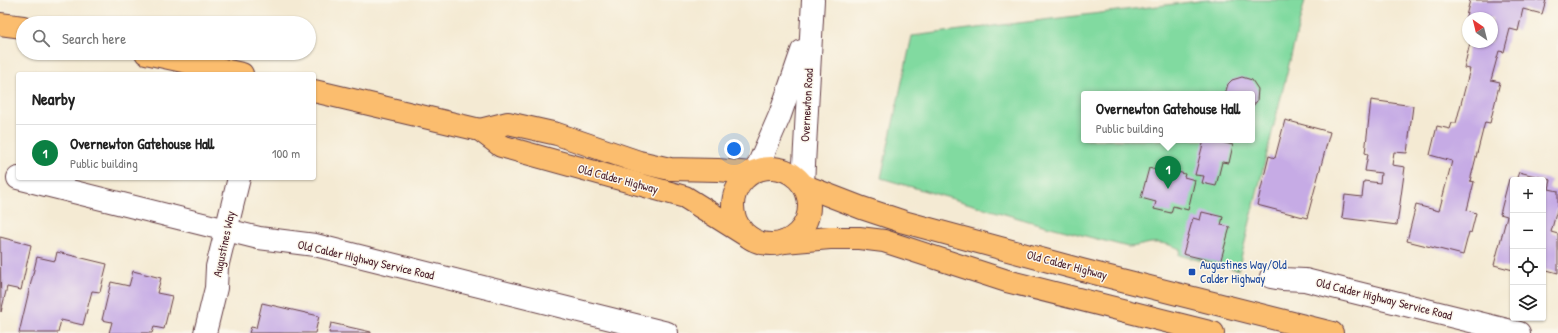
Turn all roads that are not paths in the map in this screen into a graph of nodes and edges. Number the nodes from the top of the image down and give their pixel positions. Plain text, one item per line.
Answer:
1 (813, 0) edge
2 (0, 24) edge
3 (16, 26) edge
4 (810, 27) junction
5 (178, 60) edge
6 (233, 72) edge
7 (316, 91) edge
8 (480, 130) junction
9 (754, 172) junction
10 (0, 174) edge
11 (16, 178) edge
12 (26, 180) edge
13 (238, 180) edge
14 (804, 185) junction
15 (226, 230) junction
16 (752, 239) junction
17 (784, 242) junction
18 (1271, 277) dead end
19 (205, 333) edge
20 (667, 333) edge
21 (1213, 333) edge
22 (1332, 333) edge
23 (1519, 333) edge

1 - 4 street, Overnewton Road
2 - 3 main road
4 - 9 street, Overnewton Road
4 - 14 street, Overnewton Road
5 - 6 main road
7 - 8 main road, Old Calder Highway
8 - 9 main road, Old Calder Highway
8 - 16 main road, Old Calder Highway
9 - 14 main road
9 - 16 main road
10 - 11 street, Old Calder Highway Service Road
12 - 15 street, Old Calder Highway Service Road
13 - 15 street, Augustines Way
14 - 17 main road
14 - 22 main road, Old Calder Highway
15 - 19 street, Augustines Way
15 - 20 street, Old Calder Highway Service Road
16 - 17 main road
17 - 21 main road
18 - 23 street, Old Calder Highway Service Road

